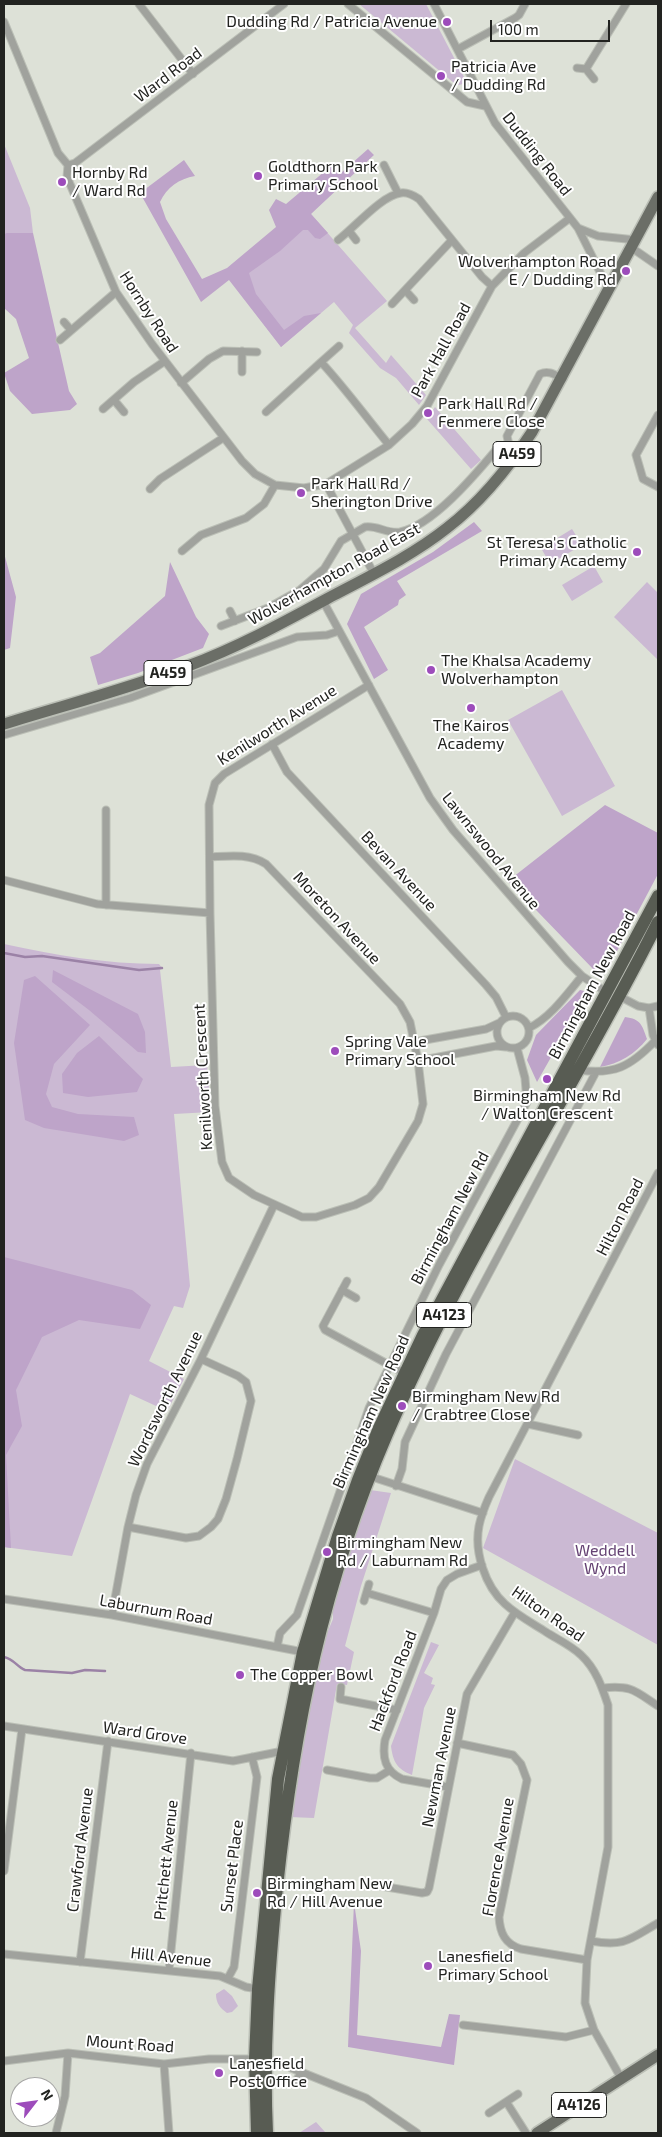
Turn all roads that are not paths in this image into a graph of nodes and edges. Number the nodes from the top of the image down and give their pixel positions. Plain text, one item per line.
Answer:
1 (139, 4) edge
2 (284, 4) edge
3 (348, 4) edge
4 (434, 4) edge
5 (524, 4) edge
6 (626, 4) edge
7 (4, 22) edge
8 (458, 49) junction
9 (577, 68) dead end
10 (586, 69) junction
11 (193, 74) junction
12 (594, 78) dead end
13 (485, 106) junction
14 (68, 165) junction
15 (384, 165) dead end
16 (398, 193) junction
17 (658, 197) edge
18 (570, 218) junction
19 (578, 228) junction
20 (349, 231) junction
21 (338, 240) dead end
22 (356, 240) dead end
23 (452, 240) junction
24 (634, 244) junction
25 (658, 266) edge
26 (492, 286) junction
27 (405, 290) junction
28 (609, 291) junction
29 (116, 292) junction
30 (414, 300) dead end
31 (392, 304) dead end
32 (64, 322) dead end
33 (71, 330) junction
34 (60, 340) dead end
35 (339, 346) dead end
36 (242, 351) junction
37 (257, 352) dead end
38 (165, 361) junction
39 (321, 362) junction
40 (242, 372) dead end
41 (562, 379) junction
42 (182, 383) junction
43 (114, 400) junction
44 (103, 409) dead end
45 (124, 412) dead end
46 (266, 412) dead end
47 (658, 415) edge
48 (224, 438) junction
49 (389, 445) junction
50 (496, 450) dead end
51 (517, 454) junction
52 (326, 484) junction
53 (275, 485) junction
54 (658, 487) edge
55 (150, 489) dead end
56 (352, 534) junction
57 (182, 551) dead end
58 (374, 574) junction
59 (323, 601) junction
60 (230, 611) dead end
61 (235, 621) junction
62 (221, 626) dead end
63 (339, 631) junction
64 (369, 685) junction
65 (4, 724) edge
66 (4, 735) edge
67 (272, 744) junction
68 (106, 810) dead end
69 (210, 857) junction
70 (4, 880) edge
71 (658, 896) edge
72 (106, 906) junction
73 (210, 913) junction
74 (658, 922) edge
75 (582, 976) junction
76 (612, 994) junction
77 (658, 1006) edge
78 (649, 1008) junction
79 (506, 1017) junction
80 (499, 1023) junction
81 (529, 1028) junction
82 (414, 1042) junction
83 (657, 1043) edge
84 (506, 1047) junction
85 (517, 1048) junction
86 (418, 1061) junction
87 (578, 1070) junction
88 (596, 1072) junction
89 (658, 1173) edge
90 (274, 1205) junction
91 (347, 1281) dead end
92 (342, 1290) junction
93 (356, 1298) dead end
94 (201, 1359) junction
95 (389, 1364) junction
96 (404, 1373) junction
97 (528, 1424) junction
98 (578, 1435) dead end
99 (365, 1475) junction
100 (396, 1486) junction
101 (483, 1513) junction
102 (128, 1528) junction
103 (482, 1565) junction
104 (369, 1584) dead end
105 (367, 1593) junction
106 (4, 1599) edge
107 (364, 1601) dead end
108 (515, 1612) junction
109 (434, 1613) junction
110 (112, 1615) junction
111 (276, 1647) junction
112 (308, 1653) junction
113 (341, 1687) dead end
114 (603, 1688) junction
115 (658, 1706) edge
116 (397, 1710) junction
117 (4, 1726) edge
118 (22, 1729) junction
119 (108, 1742) junction
120 (457, 1743) junction
121 (288, 1752) junction
122 (191, 1753) junction
123 (252, 1757) junction
124 (327, 1770) dead end
125 (390, 1770) junction
126 (448, 1787) junction
127 (7, 1818) edge
128 (4, 1871) edge
129 (381, 1886) dead end
130 (658, 1923) edge
131 (591, 1941) junction
132 (4, 1954) edge
133 (587, 1960) junction
134 (80, 1962) junction
135 (169, 1970) junction
136 (228, 1978) junction
137 (258, 1989) junction
138 (462, 2025) dead end
139 (594, 2030) junction
140 (68, 2053) junction
141 (658, 2055) edge
142 (260, 2059) junction
143 (4, 2060) edge
144 (164, 2064) junction
145 (291, 2068) dead end
146 (301, 2073) junction
147 (621, 2078) junction
148 (296, 2081) dead end
149 (518, 2094) dead end
150 (507, 2103) junction
151 (490, 2113) dead end
152 (542, 2132) edge
153 (56, 2133) edge
154 (169, 2133) edge
155 (257, 2133) edge
156 (267, 2133) edge
157 (417, 2133) edge
158 (526, 2133) edge

1 - 11 street
2 - 11 street, Ward Road
3 - 13 street
4 - 8 street, Dudding Road
5 - 8 street
6 - 10 street
7 - 14 street, Hornby Road
8 - 13 street, Dudding Road
9 - 10 street
10 - 12 street
11 - 14 street, Ward Road
13 - 18 street, Dudding Road
14 - 29 street, Hornby Road
15 - 16 street
16 - 20 street
16 - 23 street
17 - 24 main road, Wolverhampton Road East / A459
18 - 19 street, Dudding Road
18 - 26 street, Park Hall Road
19 - 24 street
19 - 28 street, Dudding Road
20 - 21 street
20 - 22 street
23 - 26 street
23 - 27 street
24 - 25 street
24 - 28 main road, Wolverhampton Road East / A459
26 - 49 street, Park Hall Road
27 - 30 street
27 - 31 street
28 - 41 main road, Wolverhampton Road East / A459
29 - 33 street
29 - 38 street, Hornby Road
32 - 33 street
33 - 34 street
35 - 39 street
36 - 37 street
36 - 40 street
36 - 42 street
38 - 42 street, Hornby Road
38 - 43 street
39 - 46 street
39 - 49 street
41 - 51 main road, Wolverhampton Road East / A459
41 - 51 street
42 - 48 street, Hornby Road
43 - 44 street
43 - 45 street
47 - 54 street
48 - 53 street, Hornby Road
48 - 55 street
49 - 52 street, Park Hall Road
50 - 56 street
51 - 58 main road, Wolverhampton Road East / A459
52 - 53 street, Hornby Road
52 - 56 street
53 - 57 street
56 - 58 street
56 - 61 street
58 - 59 main road, Wolverhampton Road East / A459
59 - 63 street, Lawnswood Avenue
59 - 65 main road, Wolverhampton Road East / A459
60 - 61 street
61 - 62 street
63 - 64 street, Lawnswood Avenue
63 - 66 street, Wolverhampton Road East
64 - 67 street, Kenilworth Avenue
64 - 75 street, Lawnswood Avenue
67 - 69 street, Kenilworth Avenue
67 - 79 street, Bevan Avenue
68 - 72 street
69 - 73 street, Kenilworth Crescent
69 - 82 street, Moreton Avenue
70 - 72 street
71 - 76 highway, Birmingham New Road / A4123
72 - 73 street
73 - 90 street, Kenilworth Crescent
74 - 76 highway, Birmingham New Road / A4123
75 - 76 street, Lawnswood Avenue
75 - 81 street
76 - 78 street, Lawnswood Avenue
76 - 87 highway, Birmingham New Road / A4123
76 - 96 highway, Birmingham New Road / A4123
77 - 78 street
78 - 83 street
79 - 80 street
79 - 81 street
80 - 82 street
80 - 84 street
81 - 85 street
82 - 86 street, Kenilworth Crescent
83 - 88 street
84 - 85 street
84 - 86 street
85 - 95 street, Birmingham New Rd
86 - 90 street, Kenilworth Crescent
87 - 88 street
87 - 99 highway, Birmingham New Road / A4123
88 - 100 street
89 - 97 street, Hilton Road
90 - 94 street, Wordsworth Avenue
91 - 92 street
92 - 93 street
92 - 95 street
94 - 102 street, Wordsworth Avenue
94 - 102 street
95 - 96 street
95 - 111 street, Birmingham New Rd
96 - 99 highway, Birmingham New Road / A4123
97 - 98 street
97 - 101 street, Hilton Road
99 - 100 street
99 - 112 highway, Birmingham New Road / A4123
100 - 101 street
101 - 103 street, Hilton Road
102 - 110 street, Wordsworth Avenue
103 - 108 street, Hilton Road
103 - 109 street, Hackford Road
104 - 105 street
105 - 107 street
105 - 109 street
106 - 110 street, Laburnum Road
108 - 114 street, Hilton Road
108 - 120 street, Newman Avenue
109 - 116 street, Hackford Road
110 - 111 street, Laburnum Road
111 - 112 street, Laburnum Road
112 - 121 highway, Birmingham New Road / A4123
113 - 116 street
114 - 115 street
114 - 131 street, Hilton Road
116 - 125 street, Hackford Road
117 - 118 street, Ward Grove
118 - 119 street, Ward Grove
118 - 127 street
119 - 122 street, Ward Grove
119 - 134 street, Crawford Avenue
120 - 126 street, Newman Avenue
120 - 133 street, Florence Avenue
121 - 123 street, Ward Grove
121 - 137 highway, Birmingham New Road / A4123
121 - 142 highway, Birmingham New Road / A4123
122 - 123 street, Ward Grove
122 - 135 street, Pritchett Avenue
123 - 136 street, Sunset Place
124 - 125 street
125 - 126 street
126 - 129 street, Newman Avenue
127 - 128 street
130 - 131 street
131 - 133 street, Hilton Road
132 - 134 street, Hill Avenue
133 - 139 street, Hilton Road
134 - 135 street, Hill Avenue
135 - 136 street, Hill Avenue
136 - 137 street, Hill Avenue
137 - 142 highway, Birmingham New Road / A4123
138 - 139 street
139 - 147 street, Hilton Road
140 - 143 street, Mount Road
140 - 144 street, Mount Road
140 - 153 street
141 - 147 main road, A4126
142 - 144 street, Mount Road
142 - 155 highway, Birmingham New Road / A4123
142 - 156 highway, Birmingham New Road / A4123
144 - 154 street
145 - 146 street
146 - 148 street
146 - 157 street
147 - 152 main road, A4126
149 - 150 street
150 - 151 street
150 - 158 street

